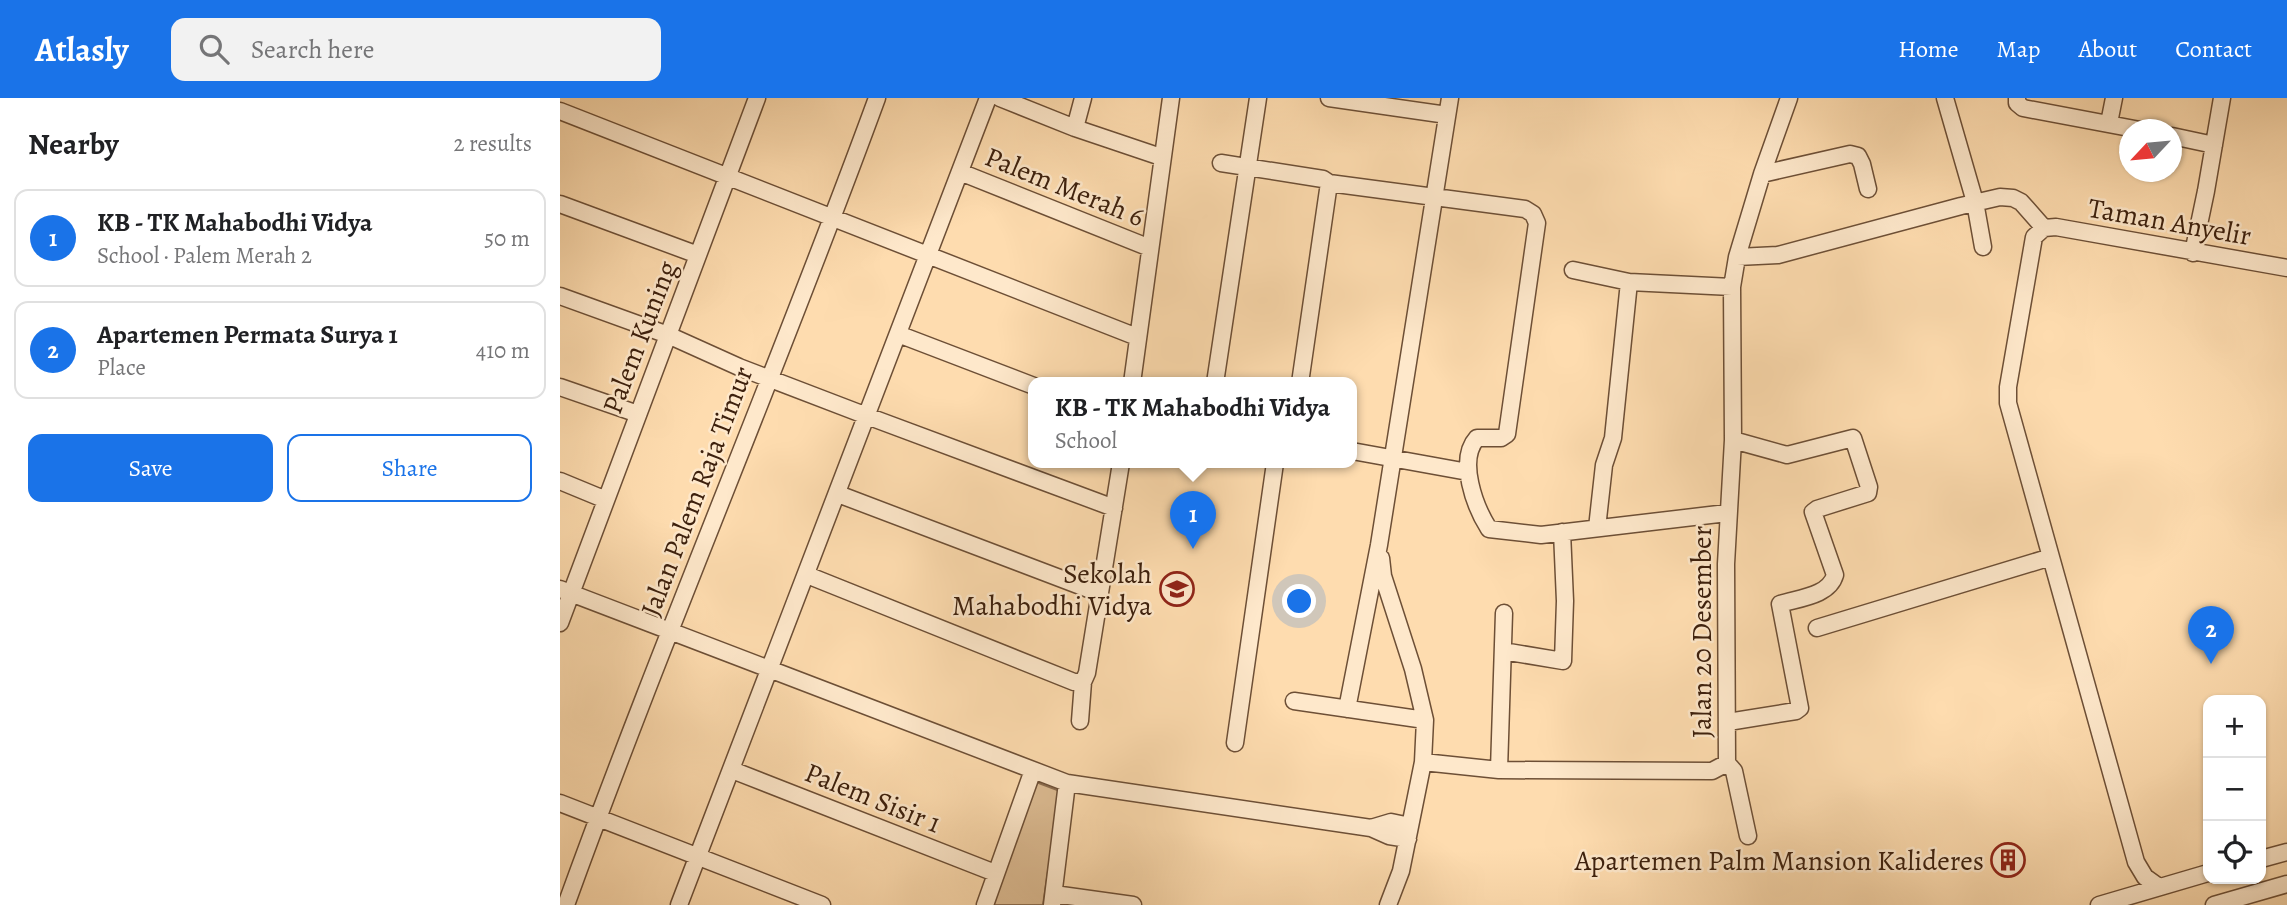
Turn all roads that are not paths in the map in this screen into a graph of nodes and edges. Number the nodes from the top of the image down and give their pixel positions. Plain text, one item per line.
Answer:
1 (757, 98) edge
2 (877, 98) edge
3 (988, 98) edge
4 (1000, 98) edge
5 (1083, 98) edge
6 (1171, 98) edge
7 (1258, 98) edge
8 (1329, 98) edge
9 (1450, 98) edge
10 (1789, 98) edge
11 (1945, 98) edge
12 (2113, 98) edge
13 (2222, 98) edge
14 (1346, 99) edge
15 (2017, 101) edge
16 (560, 111) edge
17 (1447, 116) junction
18 (2109, 123) junction
19 (2119, 125) edge
20 (1074, 128) junction
21 (2182, 138) edge
22 (2214, 145) junction
23 (1162, 153) junction
24 (1221, 163) dead end
25 (1247, 166) junction
26 (960, 172) junction
27 (1762, 174) junction
28 (728, 176) junction
29 (1329, 183) junction
30 (1868, 190) dead end
31 (1435, 198) junction
32 (1975, 202) junction
33 (560, 204) edge
34 (833, 219) junction
35 (2043, 228) junction
36 (1983, 247) dead end
37 (1150, 248) junction
38 (2193, 253) junction
39 (698, 255) junction
40 (928, 256) junction
41 (1737, 257) junction
42 (2287, 268) edge
43 (1573, 270) dead end
44 (1629, 282) junction
45 (1732, 287) junction
46 (560, 296) edge
47 (898, 334) junction
48 (668, 335) junction
49 (1137, 337) junction
50 (1133, 377) edge
51 (1216, 377) edge
52 (1301, 377) edge
53 (769, 378) junction
54 (1028, 384) edge
55 (560, 387) edge
56 (638, 414) junction
57 (867, 416) junction
58 (1733, 440) junction
59 (1357, 452) edge
60 (1393, 458) junction
61 (1120, 468) edge
62 (1274, 468) edge
63 (1468, 472) junction
64 (560, 481) edge
65 (838, 494) junction
66 (606, 500) junction
67 (1114, 508) junction
68 (1727, 513) junction
69 (1597, 528) junction
70 (1562, 532) junction
71 (1379, 545) junction
72 (2051, 557) junction
73 (807, 575) junction
74 (566, 592) edge
75 (1099, 593) junction
76 (1504, 613) dead end
77 (560, 623) edge
78 (1817, 628) dead end
79 (669, 632) junction
80 (1503, 651) junction
81 (770, 671) junction
82 (1083, 682) junction
83 (1294, 701) dead end
84 (1347, 709) junction
85 (1425, 720) junction
86 (1080, 721) dead end
87 (1728, 722) junction
88 (1235, 743) dead end
89 (1423, 762) junction
90 (1727, 763) junction
91 (732, 770) junction
92 (1033, 770) junction
93 (1499, 770) junction
94 (1067, 783) junction
95 (560, 803) edge
96 (598, 817) junction
97 (1409, 832) junction
98 (1748, 836) dead end
99 (2287, 852) edge
100 (698, 857) junction
101 (2266, 858) edge
102 (995, 873) junction
103 (2203, 874) edge
104 (2287, 884) edge
105 (2159, 887) junction
106 (1053, 900) edge
107 (566, 905) edge
108 (679, 905) edge
109 (822, 905) edge
110 (985, 905) edge
111 (1133, 905) edge
112 (1388, 905) edge
113 (2099, 905) edge
114 (2214, 905) edge

1 - 28 street, Palem Kuning
2 - 34 street, Jalan Palem Raja Timur
3 - 26 street
4 - 20 street
5 - 20 street
6 - 23 street
7 - 25 street
8 - 14 street
9 - 17 street
10 - 27 street, Jalan 20 Desember
11 - 32 street
12 - 18 street
13 - 22 street
14 - 17 street
15 - 18 street
16 - 28 street
17 - 31 street
18 - 19 street
20 - 23 street
21 - 22 street
22 - 38 street
23 - 37 street
24 - 25 street
25 - 29 street
25 - 51 street
26 - 37 street, Palem Merah 6
26 - 40 street
27 - 30 street
27 - 41 street, Jalan 20 Desember
28 - 34 street
28 - 39 street, Palem Kuning
29 - 31 street
29 - 52 street
31 - 60 street
31 - 63 street
32 - 35 street
32 - 36 street
32 - 41 street
33 - 39 street
34 - 40 street
34 - 53 street, Jalan Palem Raja Timur
35 - 38 street, Taman Anyelir
35 - 72 street
37 - 49 street
38 - 42 street, Taman Anyelir
39 - 48 street, Palem Kuning
40 - 47 street
40 - 49 street
41 - 45 street, Jalan 20 Desember
43 - 44 street
44 - 45 street
44 - 69 street
45 - 58 street, Jalan 20 Desember
46 - 48 street
47 - 54 street
47 - 57 street
48 - 53 street
48 - 56 street, Palem Kuning
49 - 50 street
53 - 57 street
53 - 79 street, Jalan Palem Raja Timur
55 - 56 street
56 - 66 street, Palem Kuning
57 - 65 street
57 - 67 street
58 - 68 street, Jalan 20 Desember
58 - 87 street
59 - 60 street
60 - 63 street
60 - 71 street
61 - 67 street
62 - 88 street
63 - 70 street
64 - 66 street
65 - 73 street
65 - 75 street
66 - 74 street, Palem Kuning
67 - 75 street
68 - 69 street
68 - 87 street, Jalan 20 Desember
69 - 70 street
70 - 80 street
71 - 84 street
71 - 85 street
72 - 78 street
72 - 105 street
73 - 81 street
73 - 82 street
74 - 77 street, Palem Kuning
74 - 79 street
75 - 82 street
76 - 80 street
79 - 81 street
79 - 96 street, Jalan Palem Raja Timur
80 - 93 street
81 - 91 street
81 - 92 street
82 - 86 street
83 - 84 street
84 - 85 street
85 - 89 street
87 - 90 street, Jalan 20 Desember
89 - 93 street, Jalan 20 Desember
89 - 97 street
90 - 93 street, Jalan 20 Desember
90 - 98 street
91 - 100 street
91 - 102 street, Palem Sisir 1
92 - 94 street
92 - 102 street
94 - 97 street
94 - 106 street
95 - 96 street
96 - 100 street
96 - 107 street, Jalan Palem Raja Timur
97 - 112 street
99 - 101 street
100 - 108 street
100 - 109 street
102 - 110 street
103 - 105 street
104 - 114 street
105 - 113 street
106 - 111 street

